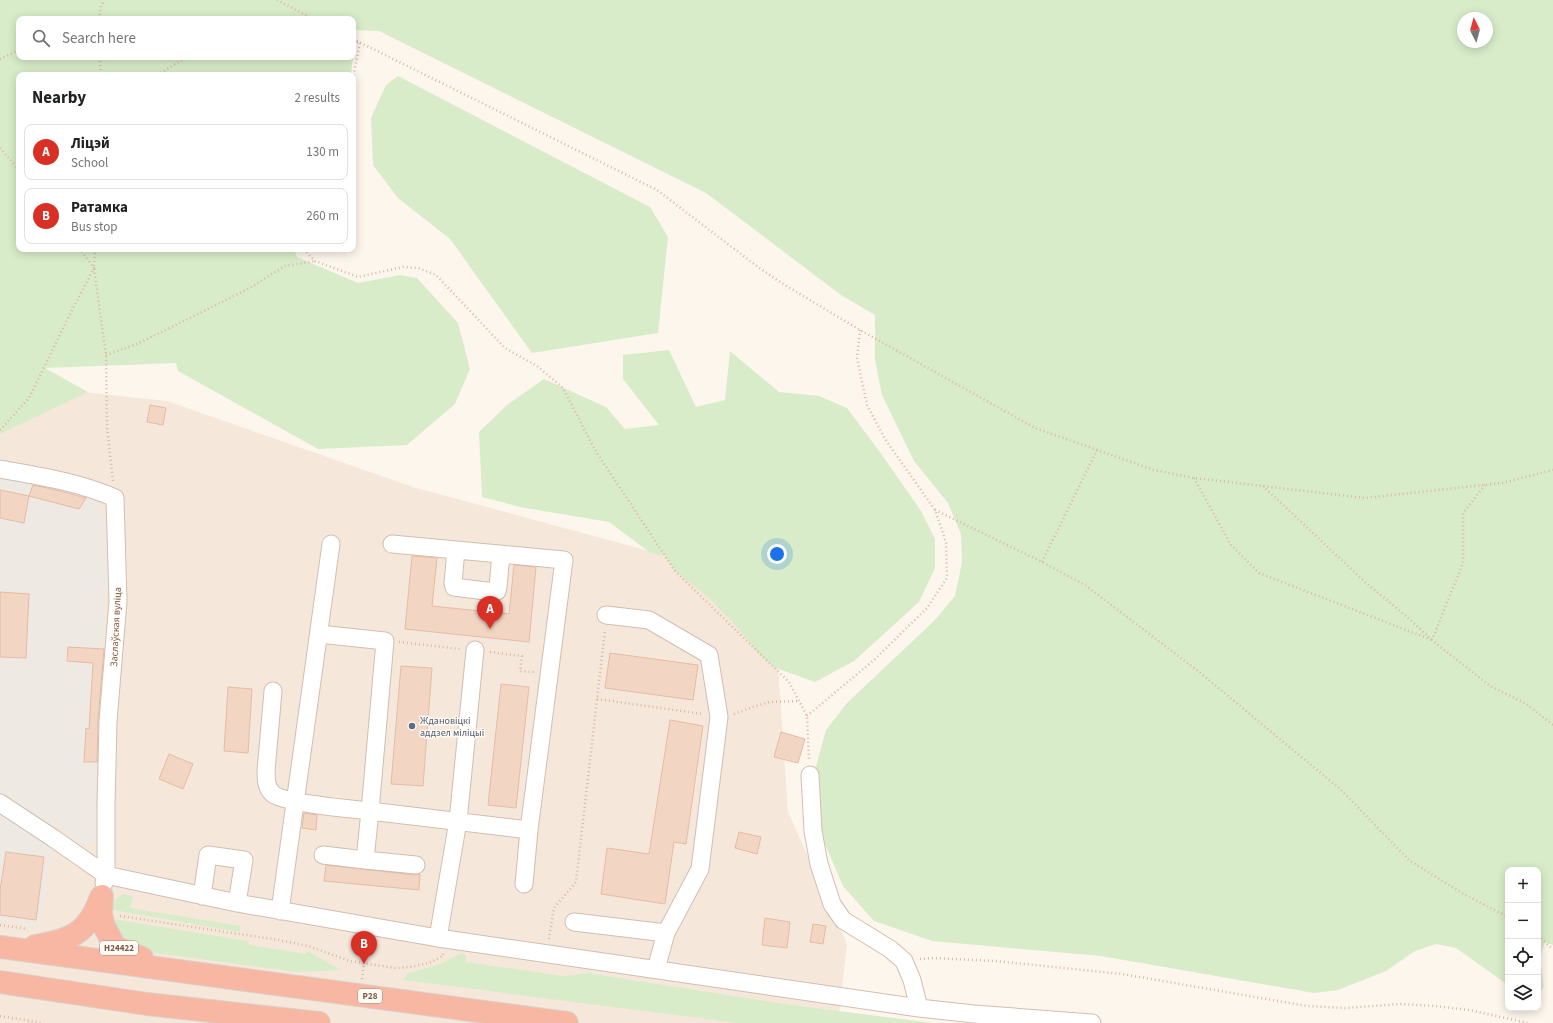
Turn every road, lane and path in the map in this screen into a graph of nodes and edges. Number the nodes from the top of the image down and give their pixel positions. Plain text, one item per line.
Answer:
1 (104, 0) edge
2 (277, 0) edge
3 (99, 16) edge
4 (307, 16) edge
5 (356, 41) edge
6 (360, 42) junction
7 (16, 51) edge
8 (0, 59) edge
9 (100, 60) edge
10 (182, 60) edge
11 (101, 72) edge
12 (162, 72) edge
13 (354, 72) edge
14 (0, 148) edge
15 (16, 167) edge
16 (82, 252) edge
17 (95, 252) edge
18 (307, 252) edge
19 (315, 261) junction
20 (94, 268) junction
21 (860, 330) junction
22 (106, 355) junction
23 (0, 430) edge
24 (1098, 450) junction
25 (0, 469) edge
26 (1553, 470) edge
27 (1194, 478) junction
28 (1485, 485) junction
29 (1263, 486) junction
30 (115, 498) junction
31 (935, 510) junction
32 (331, 544) dead end
33 (392, 544) dead end
34 (456, 550) junction
35 (501, 554) junction
36 (1042, 562) junction
37 (606, 616) joint
38 (319, 634) junction
39 (1432, 640) junction
40 (475, 650) dead end
41 (273, 691) dead end
42 (597, 699) junction
43 (799, 701) junction
44 (807, 716) junction
45 (719, 717) junction
46 (1553, 725) edge
47 (810, 775) joint
48 (296, 801) junction
49 (0, 803) edge
50 (370, 811) junction
51 (458, 821) junction
52 (529, 830) junction
53 (323, 855) dead end
54 (364, 860) junction
55 (416, 865) dead end
56 (524, 884) dead end
57 (104, 885) junction
58 (202, 896) junction
59 (237, 903) junction
60 (280, 911) junction
61 (1505, 915) edge
62 (574, 922) dead end
63 (666, 933) junction
64 (252, 936) dead end
65 (1541, 939) edge
66 (441, 943) junction
67 (548, 943) dead end
68 (8, 948) edge
69 (1553, 949) edge
70 (904, 961) junction
71 (173, 969) junction
72 (656, 969) junction
73 (0, 982) edge
74 (919, 1008) junction
75 (0, 1016) edge
76 (43, 1023) edge
77 (316, 1023) edge
78 (568, 1023) edge
79 (1092, 1023) edge
80 (1528, 1023) edge

1 - 3 path
2 - 4 path
5 - 6 path
6 - 13 path
6 - 21 path
7 - 8 path
9 - 11 path
10 - 12 path
14 - 15 path
16 - 20 path
17 - 20 path
18 - 19 path
19 - 22 path
19 - 43 path
20 - 22 path
20 - 23 path
21 - 24 path
21 - 31 path
22 - 30 path
24 - 27 path
24 - 36 path
25 - 30 street
26 - 28 path
27 - 29 path
27 - 39 path
28 - 29 path
28 - 39 path
29 - 39 path
30 - 57 street, Заслаўская вуліца
31 - 36 path
31 - 44 path
32 - 38 street
33 - 34 street
34 - 35 street
34 - 35 street
35 - 52 street
36 - 61 path
37 - 42 path
37 - 45 street
38 - 48 street
38 - 50 street
39 - 46 path
40 - 51 street
41 - 48 street
42 - 45 path
42 - 67 path
43 - 44 path
43 - 45 path
44 - 47 path
45 - 63 street
47 - 70 street
48 - 50 street
48 - 60 street
49 - 57 street
50 - 51 street
50 - 54 street
51 - 52 street
51 - 66 street
52 - 56 street
53 - 54 street
54 - 55 street
57 - 58 street
57 - 68 highway
57 - 71 highway, Н24422
58 - 59 street
58 - 59 street
59 - 60 street
60 - 66 street
62 - 63 street
63 - 72 street
64 - 66 path
65 - 69 path
66 - 72 street
68 - 71 highway, Р28
70 - 74 street
70 - 80 path
71 - 78 highway, Р28
72 - 74 street
73 - 77 highway
74 - 79 street
75 - 76 path

